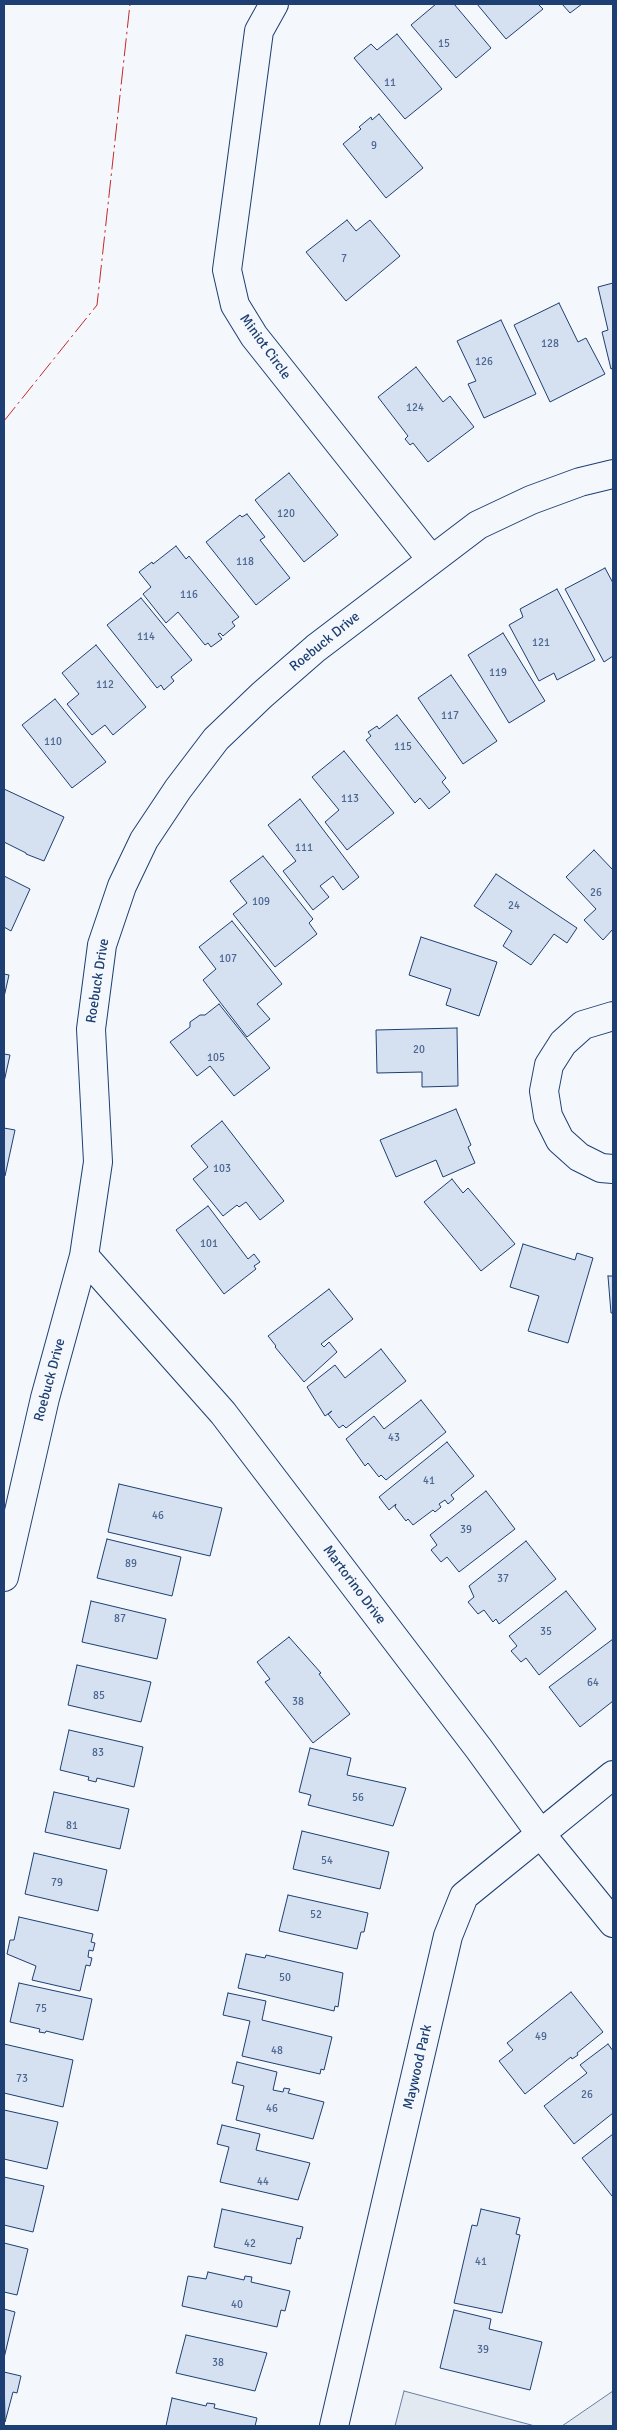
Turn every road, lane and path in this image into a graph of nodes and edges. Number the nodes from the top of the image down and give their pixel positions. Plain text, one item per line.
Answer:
1 (274, 4) edge
2 (613, 474) edge
3 (431, 559) junction
4 (613, 1016) edge
5 (613, 1169) edge
6 (84, 1256) junction
7 (4, 1577) edge
8 (613, 1775) edge
9 (540, 1833) junction
10 (613, 1923) edge
11 (334, 2426) edge

1 - 3 street, Miniot Circle
2 - 3 street, Roebuck Drive
3 - 6 street, Roebuck Drive
4 - 5 street
6 - 7 street, Roebuck Drive
6 - 9 street, Martorino Drive
8 - 9 street, Maywood Park
9 - 10 street, Martorino Drive
9 - 11 street, Maywood Park

